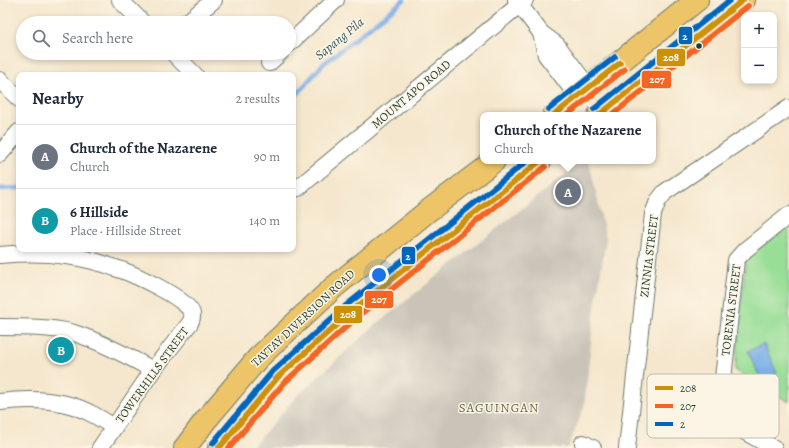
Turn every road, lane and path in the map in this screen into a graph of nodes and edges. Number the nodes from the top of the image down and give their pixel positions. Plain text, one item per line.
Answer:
1 (120, 0) edge
2 (214, 0) edge
3 (336, 0) edge
4 (697, 0) edge
5 (743, 0) edge
6 (520, 2) edge
7 (136, 16) edge
8 (195, 16) edge
9 (296, 37) edge
10 (180, 60) edge
11 (192, 72) edge
12 (0, 80) edge
13 (583, 93) junction
14 (16, 96) edge
15 (789, 108) edge
16 (558, 112) edge
17 (603, 112) edge
18 (16, 135) edge
19 (0, 154) edge
20 (490, 164) edge
21 (536, 164) edge
22 (298, 188) dead end
23 (789, 215) edge
24 (0, 255) edge
25 (0, 327) edge
26 (153, 370) junction
27 (724, 374) edge
28 (0, 402) edge
29 (114, 427) junction
30 (756, 438) edge
31 (100, 448) edge
32 (185, 448) edge
33 (219, 448) edge
34 (627, 448) edge
35 (774, 448) edge

1 - 7 street
2 - 8 street
3 - 9 street
4 - 13 main road
5 - 17 main road
6 - 13 street
6 - 22 street, MOUNT APO ROAD
10 - 11 street
12 - 14 street
13 - 16 main road
15 - 34 street, ZINNIA STREET
18 - 19 street
20 - 32 main road, TAYTAY DIVERSION ROAD
21 - 33 main road
23 - 27 street, TORENIA STREET
24 - 26 street, TOWERHILLS STREET
25 - 26 street
26 - 29 street, TOWERHILLS STREET
28 - 29 street
29 - 31 street, TOWERHILLS STREET
30 - 35 street, TORENIA STREET

